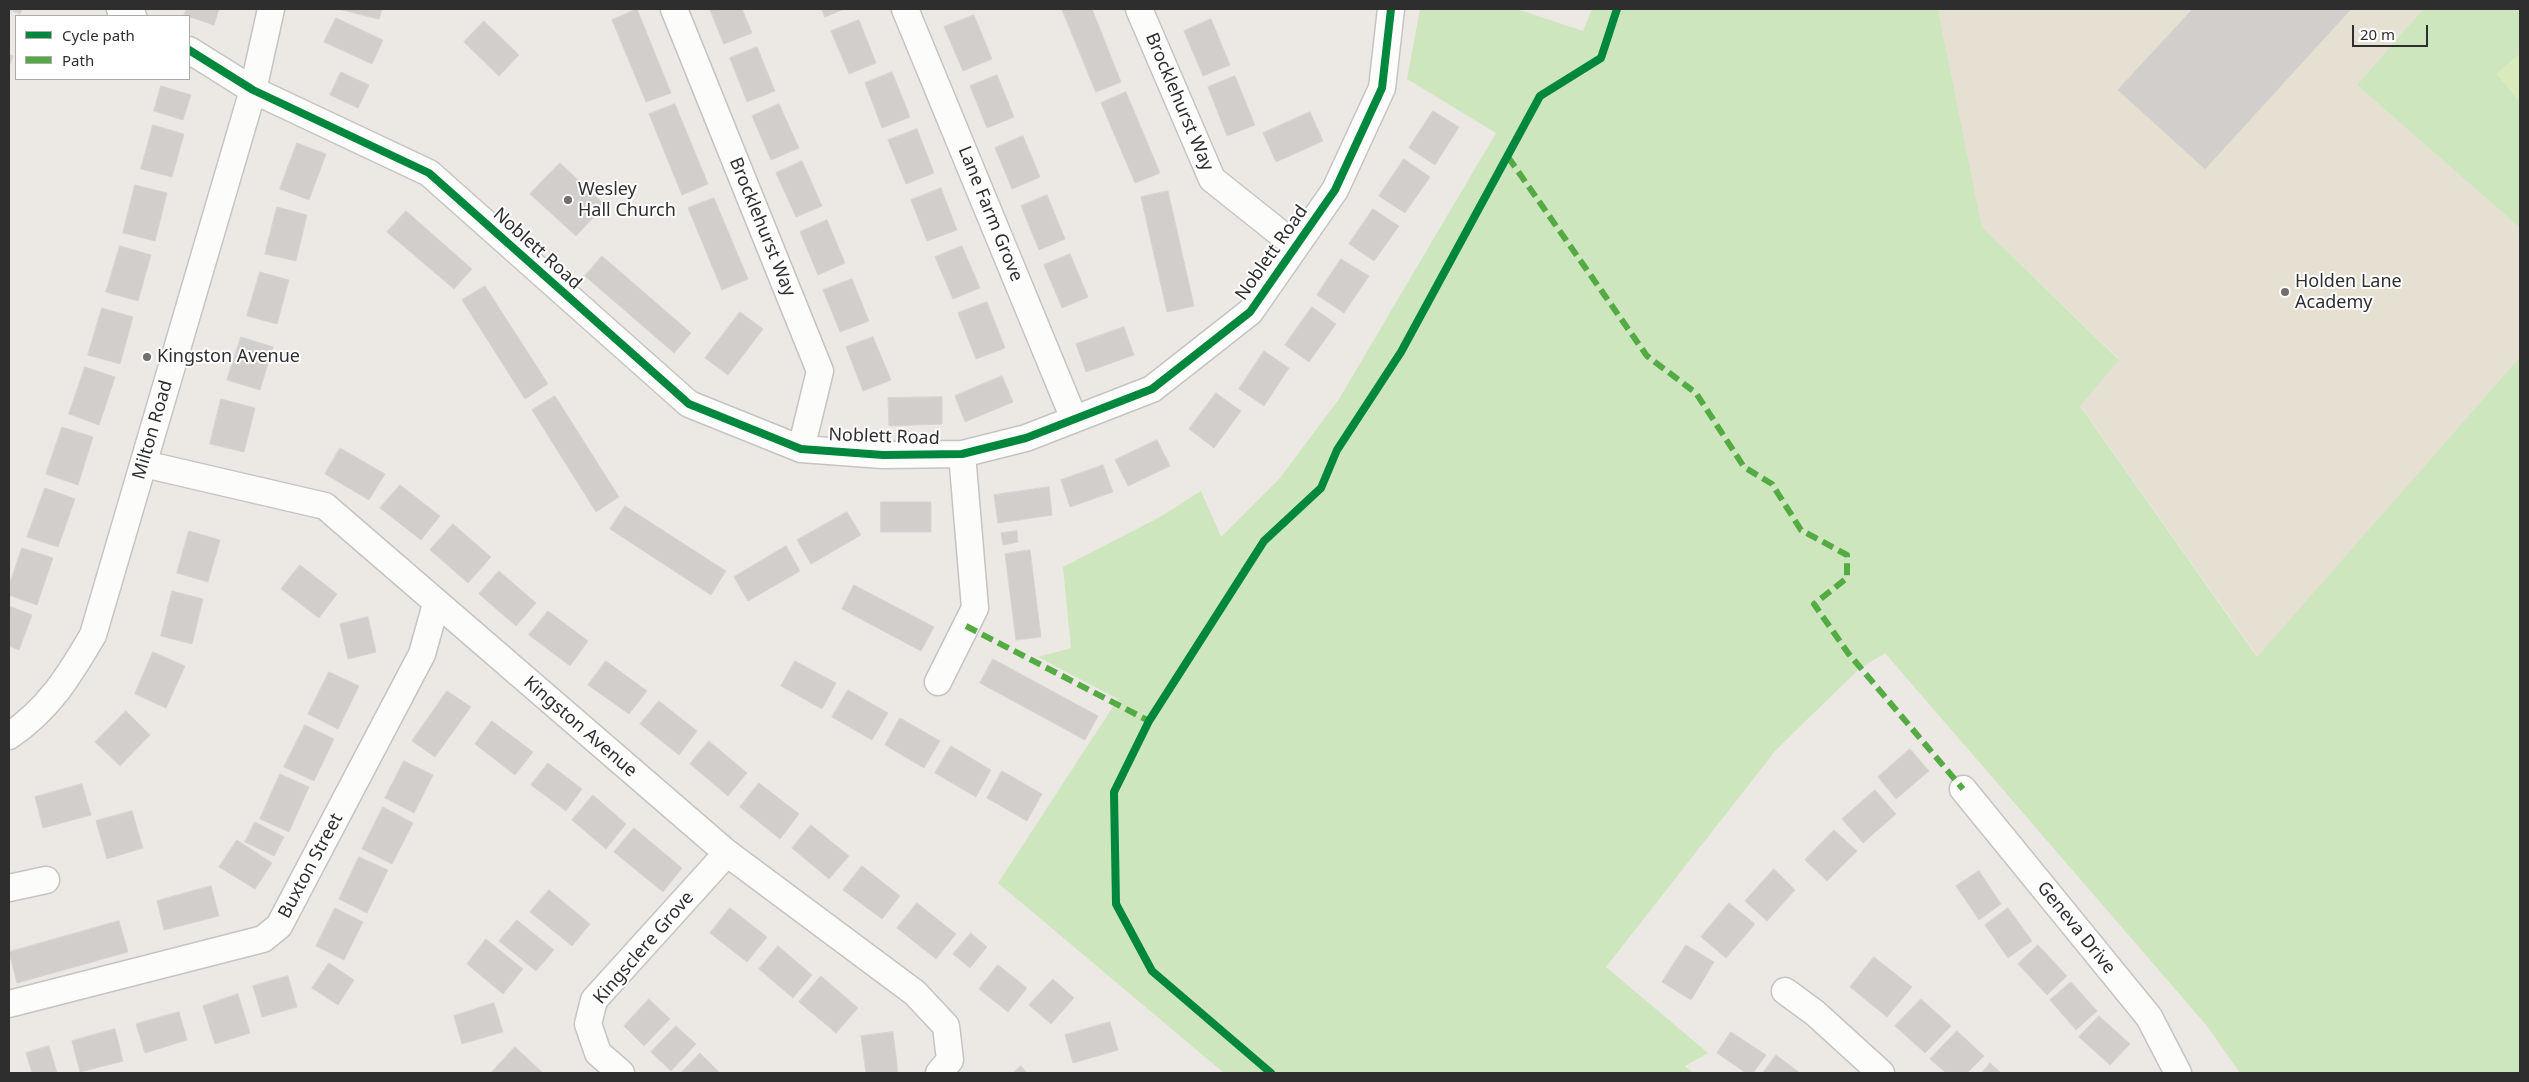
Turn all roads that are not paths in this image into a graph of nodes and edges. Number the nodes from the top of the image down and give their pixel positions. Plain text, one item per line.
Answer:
1 (120, 9) edge
2 (271, 9) edge
3 (674, 9) edge
4 (905, 9) edge
5 (1139, 9) edge
6 (1391, 9) edge
7 (131, 15) edge
8 (190, 51) edge
9 (253, 90) junction
10 (1296, 246) junction
11 (1074, 420) junction
12 (801, 448) junction
13 (962, 454) junction
14 (144, 464) junction
15 (436, 604) junction
16 (938, 682) dead end
17 (9, 736) edge
18 (1963, 789) dead end
19 (727, 853) junction
20 (46, 880) dead end
21 (9, 888) edge
22 (1786, 991) dead end
23 (10, 997) edge
24 (621, 1073) edge
25 (939, 1073) edge
26 (1881, 1073) edge
27 (2178, 1073) edge

1 - 7 street
2 - 9 street, Milton Road
3 - 12 street, Brocklehurst Way
4 - 11 street, Lane Farm Grove
5 - 10 street, Brocklehurst Way
6 - 10 street, Noblett Road
8 - 9 street, Noblett Road
9 - 12 street, Noblett Road
9 - 14 street, Milton Road
10 - 11 street, Noblett Road
11 - 13 street, Noblett Road
12 - 13 street, Noblett Road
13 - 16 street
14 - 15 street, Kingston Avenue
14 - 17 street, Milton Road
15 - 19 street, Kingston Avenue
15 - 23 street, Buxton Street
18 - 27 street, Geneva Drive
19 - 24 street, Kingsclere Grove
19 - 25 street, Kingston Avenue
20 - 21 street
22 - 26 street

